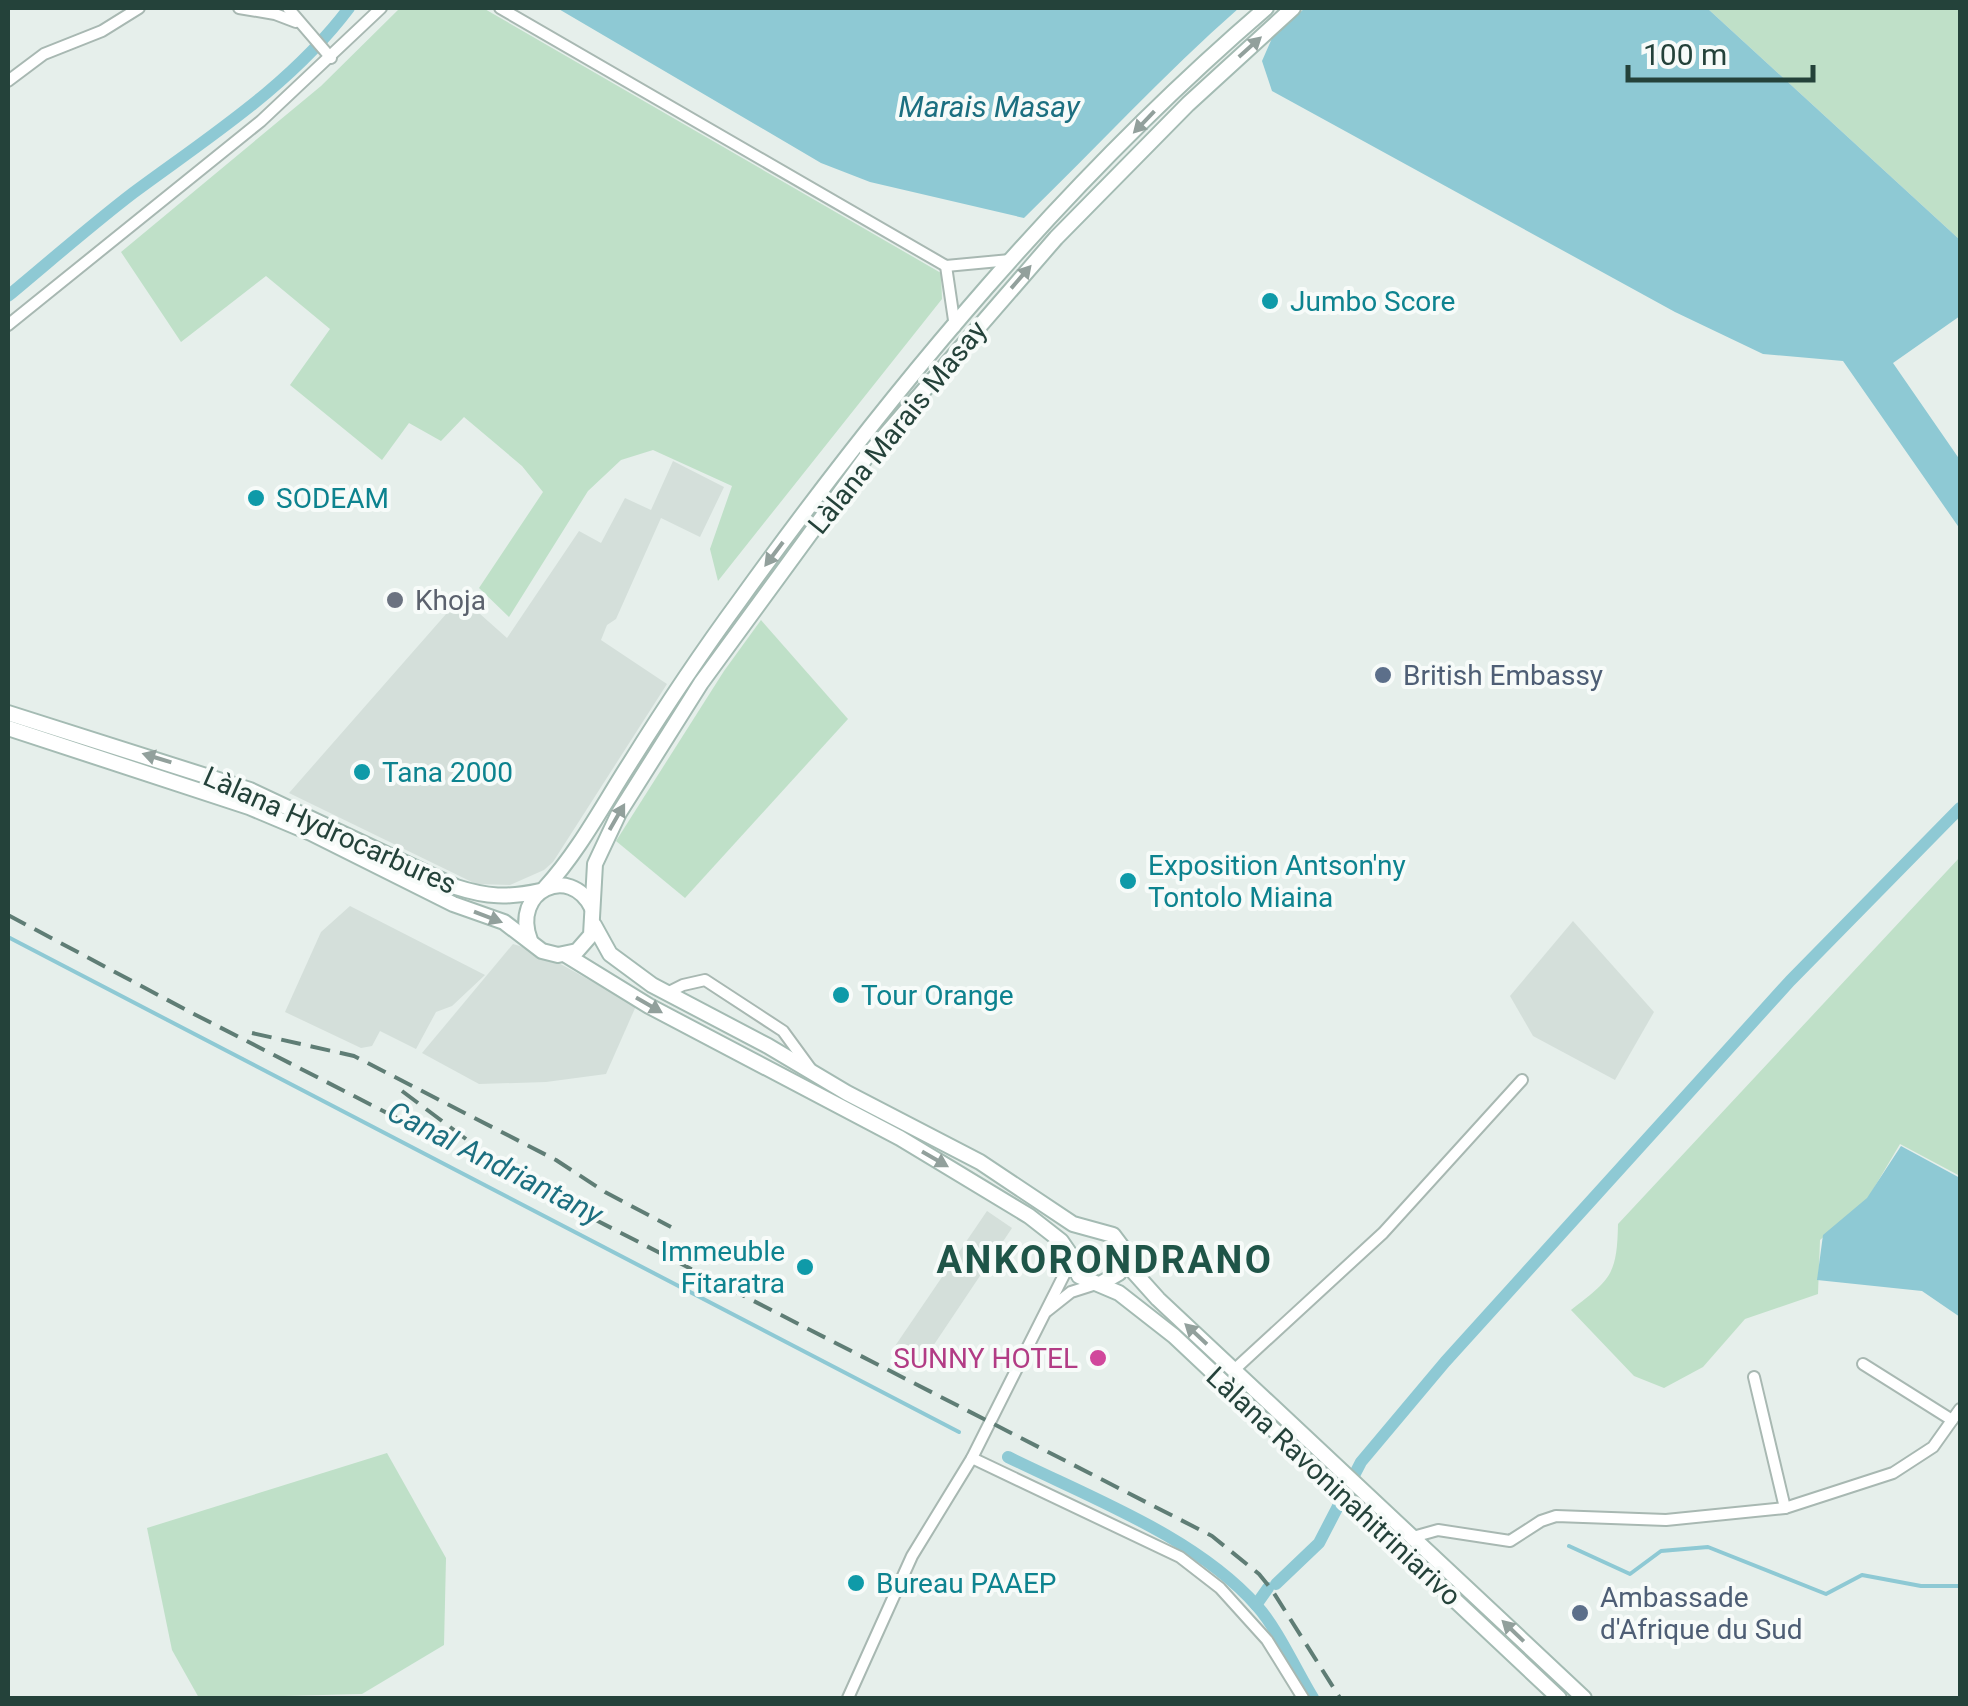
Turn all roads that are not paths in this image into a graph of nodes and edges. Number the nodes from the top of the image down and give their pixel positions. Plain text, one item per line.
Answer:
1 (139, 8) edge
2 (239, 8) edge
3 (288, 8) edge
4 (381, 8) edge
5 (500, 8) edge
6 (1266, 8) edge
7 (1293, 8) edge
8 (300, 23) junction
9 (328, 55) junction
10 (8, 81) edge
11 (1010, 260) junction
12 (946, 266) junction
13 (8, 325) edge
14 (955, 327) junction
15 (8, 713) edge
16 (8, 728) edge
17 (542, 890) junction
18 (593, 917) junction
19 (530, 940) junction
20 (566, 955) junction
21 (668, 993) junction
22 (813, 1072) junction
23 (1522, 1080) dead end
24 (1094, 1231) junction
25 (1072, 1258) junction
26 (1124, 1258) junction
27 (1098, 1284) junction
28 (1043, 1315) junction
29 (1862, 1364) dead end
30 (1234, 1370) junction
31 (1754, 1378) dead end
32 (1960, 1409) edge
33 (1952, 1420) junction
34 (972, 1458) junction
35 (1785, 1508) junction
36 (1413, 1536) junction
37 (848, 1698) edge
38 (1303, 1698) edge
39 (1559, 1698) edge
40 (1584, 1698) edge

1 - 10 street
2 - 8 street
3 - 8 street
4 - 9 street
5 - 12 street
6 -> 11 main road, Làlana Marais Masay
18 -> 7 main road, Làlana Marais Masay
8 - 9 street
9 - 13 street
11 - 12 street
11 - 14 main road, Làlana Marais Masay
12 - 14 street
14 -> 17 main road, Làlana Marais Masay
17 -> 15 main road, Làlana Hydrocarbures
16 -> 19 main road, Làlana Hydrocarbures
17 - 18 main road
17 - 19 main road
18 - 20 main road
18 - 21 main road, Làlana Ravoninahitriniarivo
19 - 20 main road
20 -> 25 main road, Làlana Ravoninahitriniarivo
21 - 22 main road, Làlana Ravoninahitriniarivo
21 - 22 street
22 - 24 main road, Làlana Ravoninahitriniarivo
23 - 30 street
24 - 25 main road
24 - 26 main road, Làlana Ravoninahitriniarivo
25 - 27 main road, Làlana Ravoninahitriniarivo
25 - 28 street
26 - 27 main road
30 -> 26 main road, Làlana Ravoninahitriniarivo
27 - 28 street
27 - 39 main road, Làlana Ravoninahitriniarivo
28 - 34 street
29 - 33 street
30 - 36 main road, Làlana Ravoninahitriniarivo
31 - 35 street
32 - 33 street
33 - 35 street
34 - 37 street
34 - 38 street
35 - 36 street
40 -> 36 main road, Làlana Ravoninahitriniarivo

